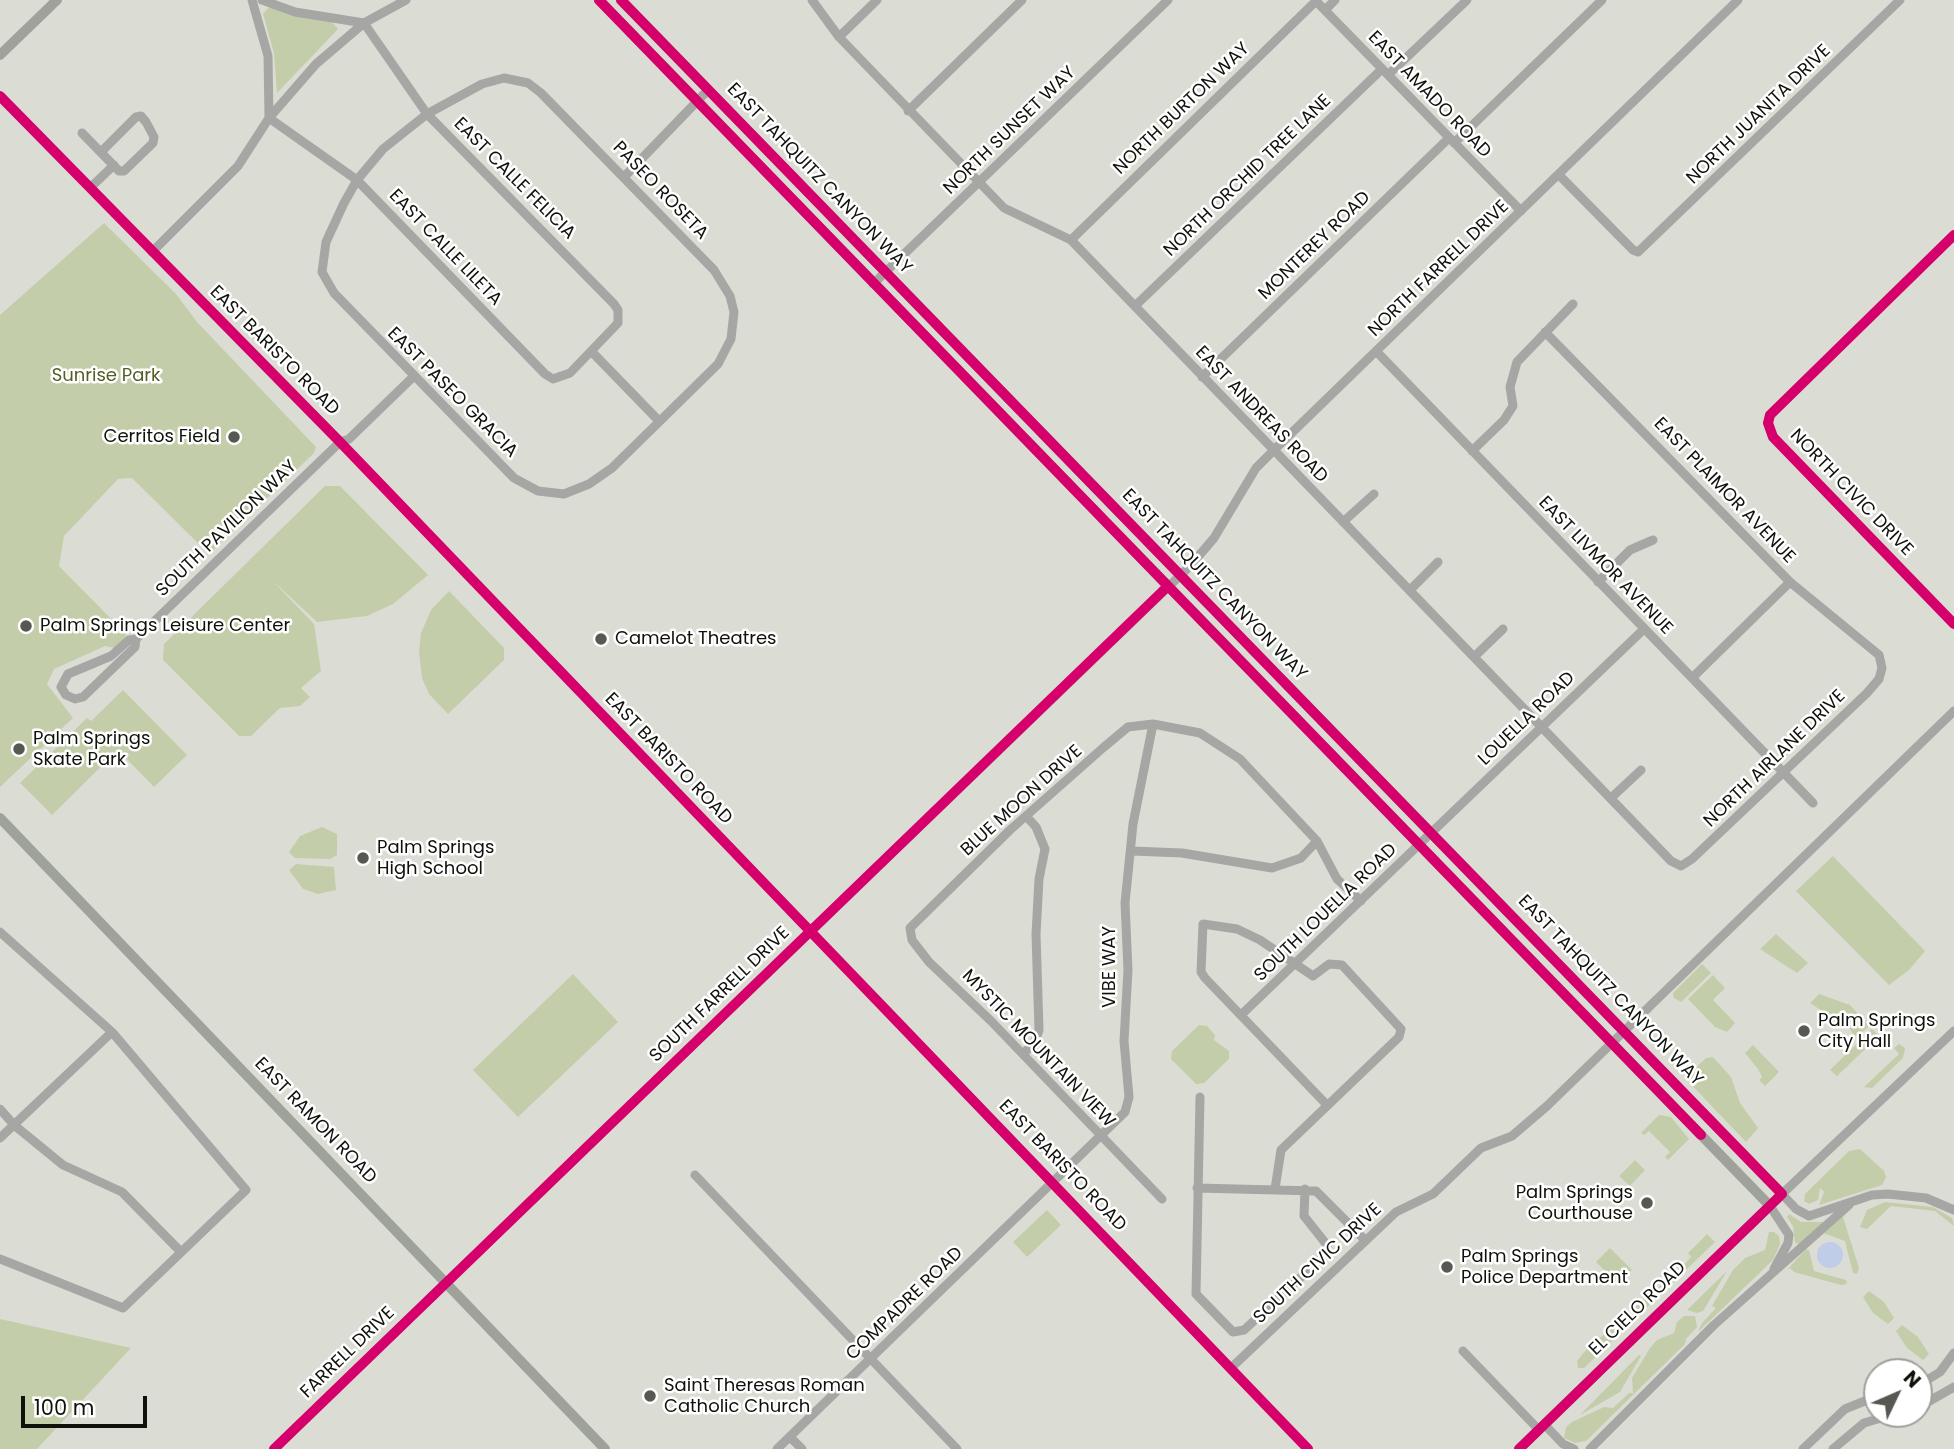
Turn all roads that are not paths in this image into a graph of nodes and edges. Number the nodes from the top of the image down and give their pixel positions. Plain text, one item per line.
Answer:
1 (57, 0) edge
2 (251, 0) edge
3 (262, 0) edge
4 (406, 0) edge
5 (599, 0) edge
6 (621, 0) edge
7 (812, 0) edge
8 (877, 0) edge
9 (1022, 0) edge
10 (1168, 0) edge
11 (1316, 0) edge
12 (1335, 0) edge
13 (1467, 0) edge
14 (1602, 0) edge
15 (1738, 0) edge
16 (1900, 0) edge
17 (1325, 10) junction
18 (364, 23) junction
19 (839, 37) junction
20 (0, 55) edge
21 (1385, 72) junction
22 (708, 90) junction
23 (0, 96) edge
24 (696, 101) junction
25 (908, 111) junction
26 (427, 114) junction
27 (269, 118) junction
28 (82, 133) dead end
29 (1451, 141) junction
30 (101, 152) junction
31 (114, 165) junction
32 (1559, 175) junction
33 (624, 177) junction
34 (357, 180) junction
35 (979, 184) junction
36 (90, 188) junction
37 (1521, 211) junction
38 (1954, 235) edge
39 (1071, 240) junction
40 (152, 252) junction
41 (885, 273) junction
42 (873, 284) junction
43 (1573, 304) dead end
44 (1135, 306) junction
45 (1545, 332) junction
46 (1376, 351) junction
47 (592, 352) junction
48 (413, 377) junction
49 (1202, 377) junction
50 (659, 421) junction
51 (340, 442) junction
52 (1273, 450) junction
53 (1472, 451) junction
54 (1374, 494) dead end
55 (1343, 522) junction
56 (1653, 540) dead end
57 (1438, 562) dead end
58 (1180, 575) junction
59 (1598, 582) junction
60 (1790, 582) junction
61 (1168, 586) junction
62 (1410, 590) junction
63 (1954, 624) edge
64 (1503, 629) dead end
65 (1644, 629) junction
66 (136, 639) junction
67 (1474, 657) junction
68 (1882, 667) joint
69 (1692, 678) junction
70 (1954, 711) edge
71 (1153, 724) junction
72 (1542, 726) junction
73 (1641, 770) dead end
74 (1783, 773) junction
75 (1611, 798) junction
76 (1813, 803) dead end
77 (1026, 816) junction
78 (0, 818) edge
79 (1431, 832) junction
80 (1317, 841) junction
81 (1418, 845) junction
82 (1132, 851) junction
83 (1681, 866) joint
84 (1362, 901) junction
85 (920, 918) joint
86 (0, 932) edge
87 (810, 933) junction
88 (1295, 964) junction
89 (1241, 1016) junction
90 (1624, 1031) junction
91 (1954, 1031) edge
92 (111, 1032) junction
93 (1612, 1043) junction
94 (1023, 1054) junction
95 (1200, 1097) dead end
96 (1327, 1105) junction
97 (0, 1109) edge
98 (14, 1125) junction
99 (1102, 1136) junction
100 (0, 1138) edge
101 (695, 1175) dead end
102 (1054, 1182) junction
103 (1197, 1188) junction
104 (1275, 1189) junction
105 (1305, 1189) junction
106 (1782, 1194) junction
107 (1162, 1199) dead end
108 (1852, 1201) junction
109 (1770, 1206) junction
110 (1954, 1210) edge
111 (1365, 1240) junction
112 (181, 1252) junction
113 (0, 1259) edge
114 (1771, 1274) junction
115 (447, 1283) junction
116 (1463, 1351) dead end
117 (1954, 1353) edge
118 (871, 1359) junction
119 (1231, 1368) junction
120 (1933, 1376) edge
121 (1954, 1387) edge
122 (1933, 1399) edge
123 (1863, 1402) edge
124 (1863, 1424) edge
125 (1542, 1428) junction
126 (1605, 1433) junction
127 (790, 1437) junction
128 (274, 1449) edge
129 (604, 1449) edge
130 (777, 1449) edge
131 (802, 1449) edge
132 (957, 1449) edge
133 (1308, 1449) edge
134 (1520, 1449) edge
135 (1576, 1449) edge
136 (1590, 1449) edge
137 (1803, 1449) edge
138 (1833, 1449) edge

1 - 20 main road
2 - 27 street
3 - 18 street
4 - 18 street
5 - 24 main road, EAST TAHQUITZ CANYON WAY
6 - 22 main road, EAST TAHQUITZ CANYON WAY
7 - 19 street, EAST ANDREAS ROAD
8 - 19 street
9 - 25 street
10 - 35 street, NORTH SUNSET WAY
11 - 17 street, EAST AMADO ROAD
11 - 39 street, NORTH BURTON WAY
12 - 17 street
13 - 21 street, NORTH ORCHID TREE LANE
14 - 29 street, MONTEREY ROAD
15 - 32 street, NORTH FARRELL DRIVE
16 - 32 street, NORTH JUANITA DRIVE
17 - 21 street, EAST AMADO ROAD
18 - 26 street, EAST CALLE FELICIA
18 - 27 street
19 - 25 street, EAST ANDREAS ROAD
21 - 29 street, EAST AMADO ROAD
21 - 44 street, NORTH ORCHID TREE LANE
22 - 24 street
22 - 41 main road, EAST TAHQUITZ CANYON WAY
23 - 36 street, EAST BARISTO ROAD
24 - 33 street
24 - 42 main road, EAST TAHQUITZ CANYON WAY
25 - 35 street, EAST ANDREAS ROAD
26 - 33 street, PASEO ROSETA
26 - 34 street, PASEO ROSETA
26 - 47 street, EAST CALLE FELICIA
27 - 34 street, EAST CALLE LILETA
27 - 40 street
28 - 30 street
29 - 37 street, EAST AMADO ROAD
29 - 49 street, MONTEREY ROAD
30 - 31 street
30 - 31 street
31 - 36 street
32 - 37 street, NORTH FARRELL DRIVE
33 - 50 street, PASEO ROSETA
34 - 47 street, EAST CALLE LILETA
34 - 48 street, EAST PASEO GRACIA
35 - 39 street, EAST ANDREAS ROAD
35 - 41 street, NORTH SUNSET WAY
36 - 40 street, EAST BARISTO ROAD
37 - 46 street, NORTH FARRELL DRIVE
38 - 63 street, NORTH CIVIC DRIVE
39 - 44 street, EAST ANDREAS ROAD
40 - 51 street, EAST BARISTO ROAD
41 - 42 street, NORTH SUNSET WAY
41 - 58 main road, EAST TAHQUITZ CANYON WAY
42 - 61 main road, EAST TAHQUITZ CANYON WAY
43 - 45 street
44 - 49 street, EAST ANDREAS ROAD
45 - 53 street
45 - 60 street, EAST PLAIMOR AVENUE
46 - 52 street, NORTH FARRELL DRIVE
46 - 53 street, EAST LIVMOR AVENUE
47 - 50 street
48 - 50 street, EAST PASEO GRACIA
48 - 51 street, SOUTH PAVILION WAY
49 - 52 street, EAST ANDREAS ROAD
51 - 66 street, SOUTH PAVILION WAY
51 - 87 street, EAST BARISTO ROAD
52 - 55 street, EAST ANDREAS ROAD
52 - 58 street, NORTH FARRELL DRIVE
53 - 59 street, EAST LIVMOR AVENUE
54 - 55 street
55 - 62 street, EAST ANDREAS ROAD
56 - 59 street
57 - 62 street
58 - 61 street, SOUTH FARRELL DRIVE
58 - 79 main road, EAST TAHQUITZ CANYON WAY
59 - 65 street, EAST LIVMOR AVENUE
60 - 68 street, EAST PLAIMOR AVENUE
60 - 69 street
61 - 81 main road, EAST TAHQUITZ CANYON WAY
61 - 87 street, SOUTH FARRELL DRIVE
62 - 67 street, EAST ANDREAS ROAD
64 - 67 street
65 - 69 street, EAST LIVMOR AVENUE
65 - 72 street, LOUELLA ROAD
66 - 66 street, SOUTH PAVILION WAY
67 - 72 street, EAST ANDREAS ROAD
68 - 74 street, NORTH AIRLANE DRIVE
69 - 74 street, EAST LIVMOR AVENUE
70 - 90 street
71 - 77 street, BLUE MOON DRIVE
71 - 80 street
71 - 82 street, VIBE WAY
72 - 75 street, EAST ANDREAS ROAD
72 - 79 street, LOUELLA ROAD
73 - 75 street
74 - 76 street, EAST LIVMOR AVENUE
74 - 83 street, NORTH AIRLANE DRIVE
75 - 83 street, EAST ANDREAS ROAD
77 - 85 street, BLUE MOON DRIVE
77 - 94 street
78 - 115 main road, EAST RAMON ROAD
79 - 81 street, SOUTH LOUELLA ROAD
79 - 90 main road, EAST TAHQUITZ CANYON WAY
80 - 82 street
80 - 84 street
81 - 84 street, SOUTH LOUELLA ROAD
81 - 93 main road, EAST TAHQUITZ CANYON WAY
82 - 99 street, VIBE WAY
84 - 88 street, SOUTH LOUELLA ROAD
85 - 94 street, MYSTIC MOUNTAIN VIEW
86 - 92 street
87 - 102 street, EAST BARISTO ROAD
87 - 115 street, SOUTH FARRELL DRIVE
88 - 89 street, SOUTH LOUELLA ROAD
88 - 89 street
88 - 96 street
89 - 96 street
90 - 93 street, SOUTH CIVIC DRIVE
90 - 106 main road, EAST TAHQUITZ CANYON WAY
91 - 106 street
92 - 98 street
92 - 112 street
93 - 109 main road, EAST TAHQUITZ CANYON WAY
93 - 111 street, SOUTH CIVIC DRIVE
94 - 99 street, MYSTIC MOUNTAIN VIEW
95 - 103 street
96 - 104 street
97 - 98 street
98 - 100 street
98 - 112 street
99 - 102 street, VIBE WAY
99 - 107 street, MYSTIC MOUNTAIN VIEW
101 - 118 street
102 - 118 street, COMPADRE ROAD
102 - 119 street, EAST BARISTO ROAD
103 - 104 street
103 - 105 street
104 - 105 street
105 - 111 street
106 - 108 street
106 - 109 main road, EL CIELO ROAD
108 - 110 street
108 - 114 street
109 - 114 street
109 - 125 main road, EL CIELO ROAD
111 - 119 street, SOUTH CIVIC DRIVE
112 - 113 street
114 - 126 street
115 - 128 street, FARRELL DRIVE
115 - 129 main road, EAST RAMON ROAD
116 - 125 street
117 - 120 street
118 - 127 street, COMPADRE ROAD
118 - 132 street
119 - 133 street, EAST BARISTO ROAD
121 - 122 street
123 - 137 street
124 - 138 street
125 - 134 main road, EL CIELO ROAD
125 - 135 street
126 - 135 street
126 - 136 street
127 - 130 street, COMPADRE ROAD
127 - 131 street

